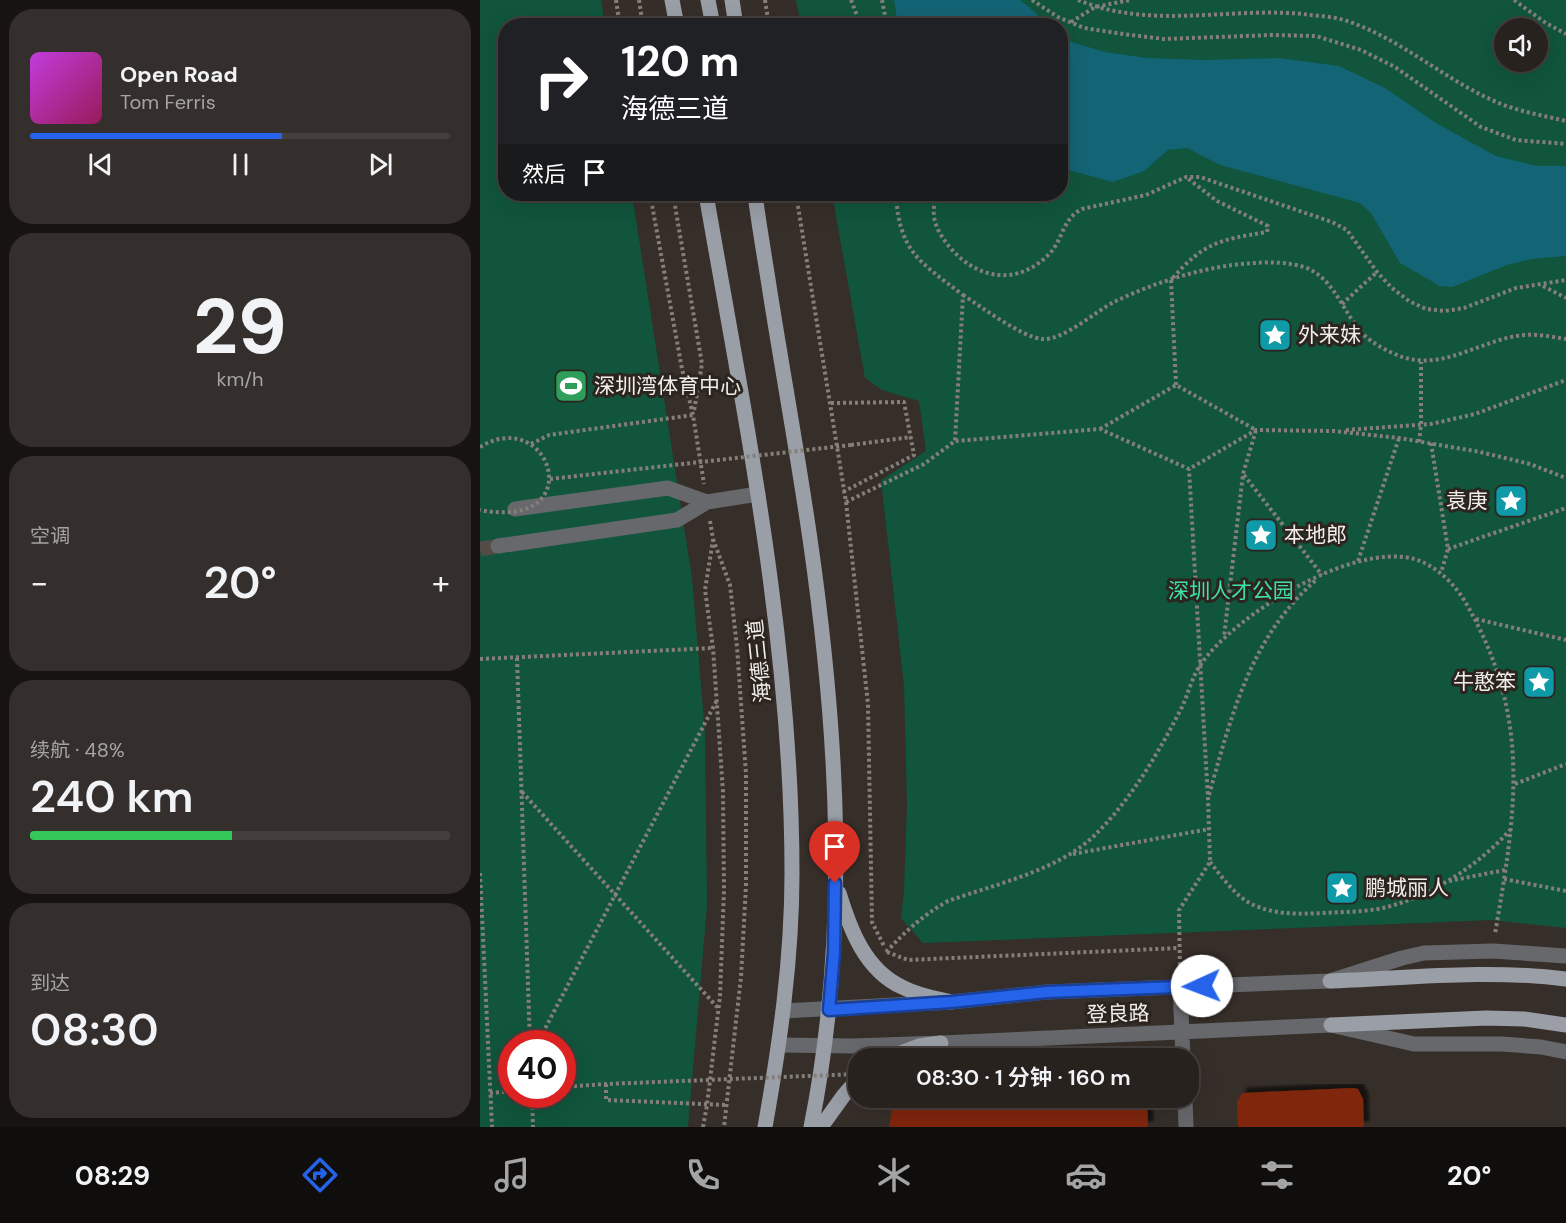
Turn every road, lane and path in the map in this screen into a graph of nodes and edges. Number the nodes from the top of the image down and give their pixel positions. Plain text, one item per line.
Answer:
1 (616, 0) edge
2 (639, 0) edge
3 (672, 0) edge
4 (708, 0) edge
5 (732, 0) edge
6 (765, 0) edge
7 (851, 0) edge
8 (882, 0) edge
9 (1032, 0) edge
10 (1078, 0) edge
11 (1130, 0) edge
12 (1514, 0) edge
13 (1095, 7) junction
14 (619, 18) edge
15 (642, 18) edge
16 (675, 18) edge
17 (711, 18) edge
18 (735, 18) edge
19 (768, 18) edge
20 (858, 18) edge
21 (886, 18) edge
22 (1061, 18) edge
23 (1068, 21) edge
24 (1071, 22) junction
25 (1566, 34) edge
26 (1566, 121) edge
27 (1566, 144) edge
28 (1186, 177) junction
29 (651, 201) edge
30 (674, 201) edge
31 (707, 201) edge
32 (756, 201) edge
33 (797, 201) edge
34 (896, 201) edge
35 (935, 201) edge
36 (1377, 272) junction
37 (1171, 280) junction
38 (1566, 280) edge
39 (1542, 285) junction
40 (963, 296) junction
41 (1566, 298) edge
42 (1342, 304) junction
43 (1566, 339) edge
44 (1421, 362) junction
45 (1566, 380) edge
46 (1176, 385) junction
47 (831, 403) junction
48 (693, 415) junction
49 (1421, 425) junction
50 (1100, 429) junction
51 (1256, 430) junction
52 (1334, 431) junction
53 (911, 436) junction
54 (1400, 438) junction
55 (955, 441) junction
56 (1419, 442) junction
57 (1431, 443) junction
58 (531, 444) junction
59 (480, 447) edge
60 (1189, 469) junction
61 (1243, 474) junction
62 (1566, 478) edge
63 (550, 479) junction
64 (843, 492) junction
65 (758, 494) junction
66 (707, 502) junction
67 (846, 502) junction
68 (1566, 508) edge
69 (515, 509) dead end
70 (480, 510) edge
71 (713, 539) junction
72 (498, 546) tunnel mouth
73 (1448, 549) junction
74 (1358, 561) junction
75 (1441, 573) junction
76 (1322, 575) junction
77 (1475, 618) junction
78 (1224, 638) junction
79 (1566, 640) edge
80 (713, 648) junction
81 (517, 658) junction
82 (480, 660) edge
83 (1199, 665) junction
84 (717, 701) junction
85 (1566, 764) edge
86 (1515, 784) junction
87 (522, 792) junction
88 (1208, 799) junction
89 (1209, 828) junction
90 (1512, 828) junction
91 (1070, 855) junction
92 (1210, 862) junction
93 (1505, 870) junction
94 (480, 873) edge
95 (835, 878) junction
96 (1504, 879) junction
97 (1443, 882) junction
98 (1566, 891) edge
99 (615, 896) junction
100 (1179, 948) junction
101 (1492, 951) junction
102 (886, 952) junction
103 (1566, 956) edge
104 (1566, 979) edge
105 (1330, 981) junction
106 (1180, 986) junction
107 (951, 1002) junction
108 (719, 1008) junction
109 (829, 1010) junction
110 (783, 1011) junction
111 (1331, 1025) junction
112 (1566, 1025) edge
113 (530, 1030) edge
114 (544, 1030) edge
115 (1182, 1033) junction
116 (942, 1043) junction
117 (779, 1045) junction
118 (824, 1046) junction
119 (917, 1048) edge
120 (1183, 1048) edge
121 (1566, 1052) edge
122 (848, 1074) edge
123 (606, 1084) junction
124 (576, 1086) edge
125 (848, 1090) edge
126 (498, 1092) edge
127 (490, 1093) junction
128 (707, 1104) junction
129 (727, 1105) junction
130 (532, 1108) edge
131 (1185, 1108) edge
132 (492, 1127) edge
133 (533, 1127) edge
134 (703, 1127) edge
135 (723, 1127) edge
136 (765, 1127) edge
137 (811, 1127) edge
138 (821, 1127) edge
139 (1186, 1127) edge

1 - 14 path
2 - 15 path
3 - 16 main road
4 - 17 main road
5 - 18 main road
6 - 19 path
7 - 20 path
8 - 21 path
9 - 22 path
10 - 13 path
11 - 13 path
12 - 25 path
13 - 24 path
13 - 26 path
23 - 24 path
24 - 27 path
28 - 35 path
28 - 36 path
28 - 37 path
29 - 48 path
30 - 48 path
31 - 65 main road, 海德三道
32 - 95 main road
33 - 47 path
34 - 40 path
36 - 39 path
36 - 42 path
37 - 40 path
37 - 42 path
37 - 46 path
38 - 39 path
39 - 41 path
40 - 55 path
42 - 44 path
43 - 44 path
44 - 49 path
45 - 49 path
46 - 50 path
46 - 51 path
47 - 53 path
47 - 64 path
48 - 58 path
48 - 66 path
49 - 52 path
49 - 56 path
50 - 55 path
50 - 60 path
51 - 52 path
51 - 60 path
51 - 61 path
52 - 54 path
53 - 63 path, bridge
53 - 64 path
54 - 56 path
54 - 74 path
55 - 67 path
56 - 57 path
57 - 62 path
57 - 73 path
58 - 59 path, bridge
58 - 63 path, bridge
60 - 83 path
61 - 76 path
61 - 78 path
63 - 70 path, bridge
64 - 67 path
65 - 66 street
65 - 110 main road, 海德三道
66 - 69 street
66 - 71 path
66 - 72 street
67 - 102 path
68 - 73 path
71 - 80 path
71 - 129 path
73 - 75 path
74 - 75 path
74 - 76 path
75 - 77 path
76 - 78 path
76 - 88 path
77 - 79 path
77 - 86 path
78 - 83 path
80 - 81 path
80 - 84 path
81 - 82 path
81 - 87 path
83 - 88 path
83 - 91 path
84 - 99 path
84 - 108 path
85 - 86 path
86 - 90 path
87 - 99 path
87 - 113 path
88 - 89 path
89 - 91 path
89 - 92 path
90 - 93 path
90 - 97 path
91 - 102 path
92 - 97 path
92 - 100 path
93 - 96 path
93 - 97 path
94 - 127 path, bridge
95 - 107 main road
95 - 109 main road
96 - 98 path
96 - 101 path
99 - 108 path
99 - 114 path
100 - 102 path
100 - 106 path
101 - 103 street
101 - 105 street
104 - 105 main road, 登良路
105 - 106 street, 登良路
106 - 107 street, 登良路
106 - 115 street
107 - 109 street, 登良路
108 - 128 path
109 - 110 street, 登良路
109 - 118 main road
110 - 117 main road, 海德三道
111 - 112 main road, 登良路
111 - 115 street, 登良路
111 - 121 street
115 - 116 street, 登良路
115 - 120 street
116 - 118 street, 登良路
116 - 119 main road
117 - 118 street, 登良路
117 - 136 main road, 海德三道
118 - 137 main road
122 - 123 path, bridge
123 - 124 path, bridge
123 - 128 path
125 - 138 main road
126 - 127 path
127 - 132 path, bridge
128 - 129 path
128 - 134 path
129 - 135 path
130 - 133 path
131 - 139 street

